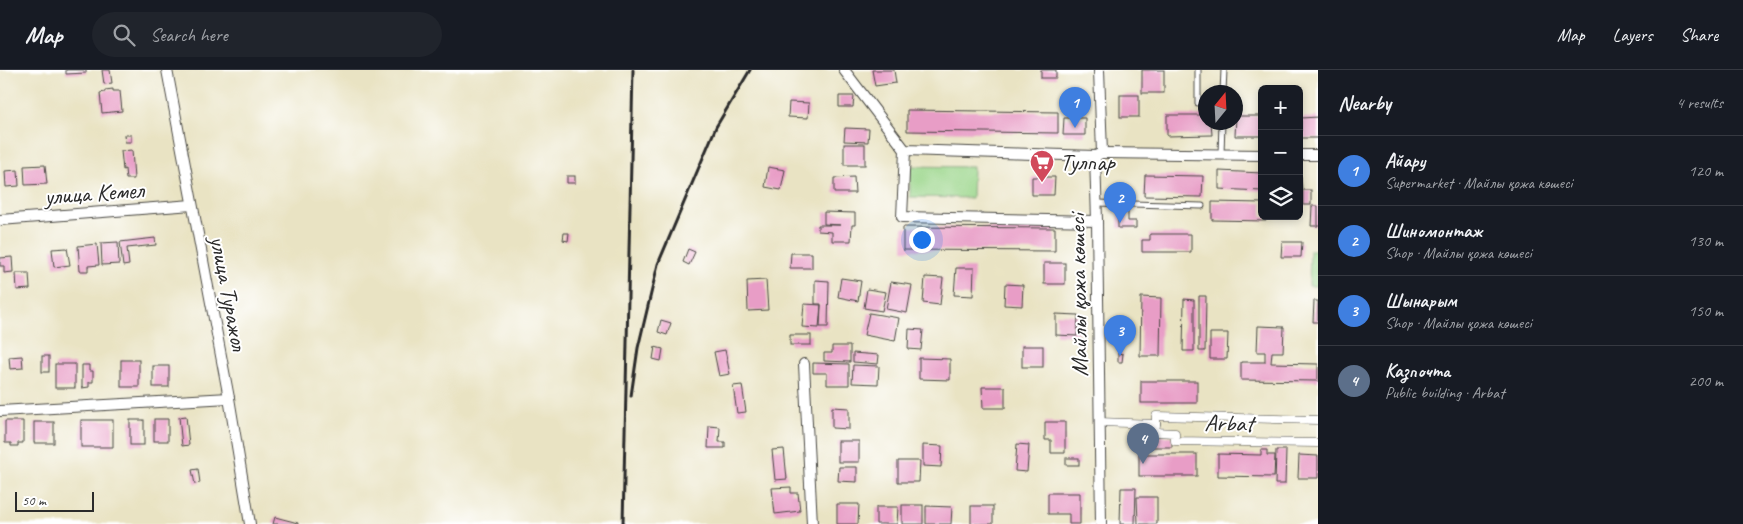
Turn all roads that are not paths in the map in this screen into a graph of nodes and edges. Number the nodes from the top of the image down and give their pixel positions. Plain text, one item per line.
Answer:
1 (167, 70) edge
2 (844, 70) edge
3 (1099, 70) edge
4 (1198, 70) edge
5 (1224, 70) edge
6 (1198, 85) edge
7 (1223, 85) edge
8 (1222, 130) edge
9 (905, 150) junction
10 (1099, 155) junction
11 (1220, 155) junction
12 (1258, 155) edge
13 (1303, 155) edge
14 (1318, 156) edge
15 (1097, 203) junction
16 (192, 205) junction
17 (1202, 206) dead end
18 (0, 220) edge
19 (1098, 221) junction
20 (804, 364) dead end
21 (229, 398) junction
22 (0, 411) edge
23 (1318, 420) edge
24 (1099, 422) junction
25 (1156, 424) junction
26 (1318, 443) edge
27 (250, 524) edge
28 (812, 524) edge
29 (1101, 524) edge

1 - 16 street, улица Туражол
2 - 9 street
3 - 10 street, Майлы қожа көшесі
4 - 6 lane
5 - 7 lane
8 - 11 lane
9 - 10 street
9 - 19 street
10 - 11 street
10 - 15 street, Майлы қожа көшесі
11 - 12 street
13 - 14 street
15 - 17 lane
15 - 19 street, Майлы қожа көшесі
16 - 18 street, улица Кемел
16 - 21 street, улица Туражол
19 - 24 street, Майлы қожа көшесі
20 - 28 street
21 - 22 street
21 - 27 street, улица Туражол
23 - 25 street, Arbat
24 - 25 street, Arbat
24 - 29 street, Майлы қожа көшесі
25 - 26 street, Arbat

